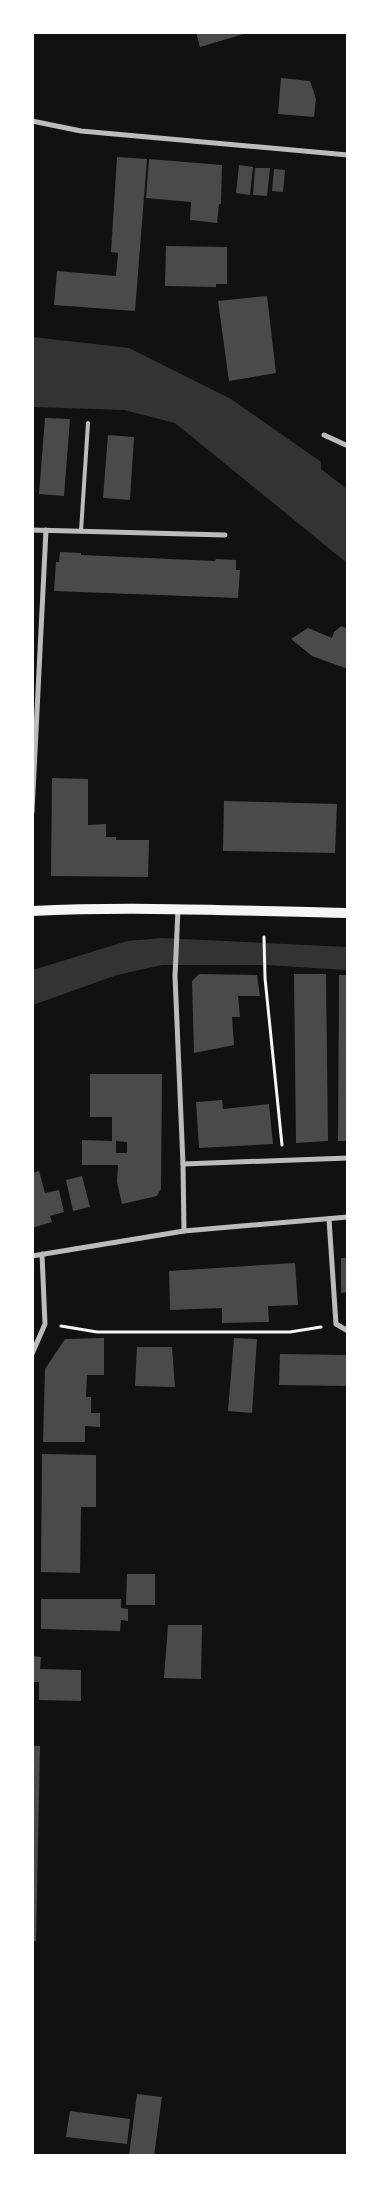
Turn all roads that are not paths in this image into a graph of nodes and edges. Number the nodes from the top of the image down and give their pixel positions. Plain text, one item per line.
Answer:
1 (32, 121) edge
2 (348, 155) edge
3 (88, 423) dead end
4 (324, 435) dead end
5 (348, 446) edge
6 (32, 530) edge
7 (46, 530) junction
8 (81, 531) junction
9 (225, 536) dead end
10 (32, 812) edge
11 (178, 909) junction
12 (32, 911) edge
13 (348, 913) edge
14 (348, 1158) edge
15 (183, 1164) junction
16 (348, 1217) edge
17 (330, 1219) junction
18 (184, 1231) junction
19 (42, 1254) junction
20 (32, 1256) edge
21 (348, 1331) edge
22 (32, 1354) edge

1 - 2 street
3 - 8 lane
4 - 5 street
6 - 7 street
7 - 8 street
7 - 10 street
8 - 9 street
11 - 12 main road
11 - 13 main road
11 - 15 street
14 - 15 street
15 - 18 street
16 - 17 street
17 - 18 street
17 - 21 street
18 - 19 street
19 - 20 street
19 - 22 street

